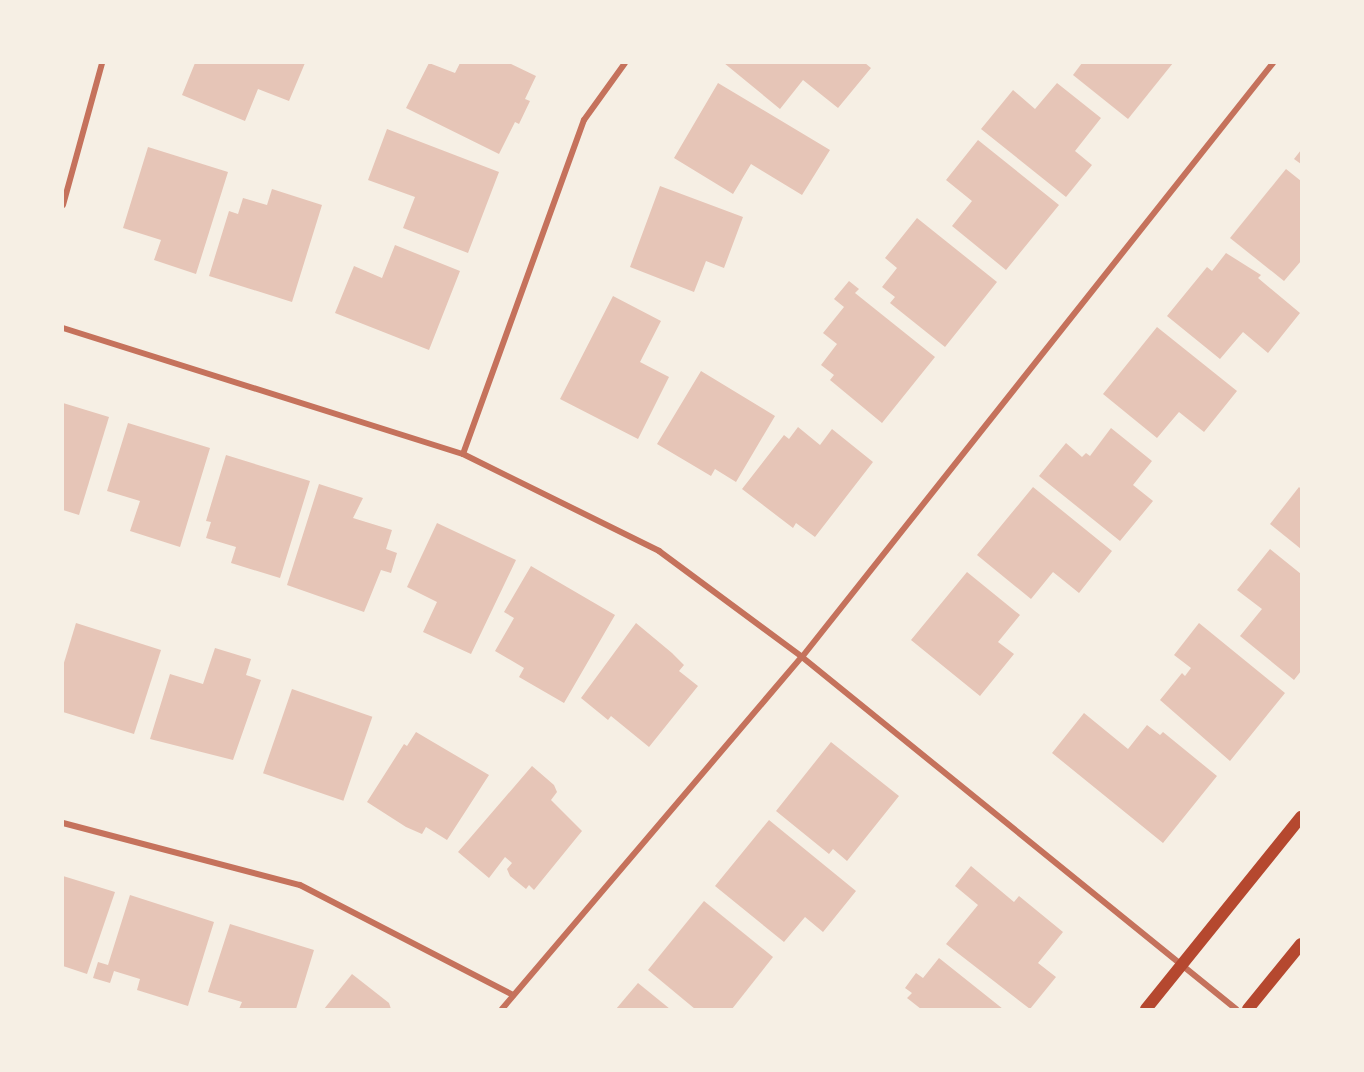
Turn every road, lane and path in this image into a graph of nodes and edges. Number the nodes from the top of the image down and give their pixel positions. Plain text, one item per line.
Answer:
1 (102, 63) edge
2 (625, 63) edge
3 (1274, 63) edge
4 (63, 205) edge
5 (63, 328) edge
6 (463, 454) junction
7 (801, 657) junction
8 (1301, 817) edge
9 (63, 823) edge
10 (1301, 944) edge
11 (1180, 965) junction
12 (513, 995) junction
13 (502, 1009) edge
14 (1146, 1009) edge
15 (1236, 1009) edge
16 (1248, 1009) edge

1 - 4 street
2 - 6 street
3 - 7 street
5 - 6 street
6 - 7 street
7 - 11 street
7 - 12 street
8 - 11 main road
9 - 12 street
10 - 16 main road
11 - 14 main road
11 - 15 street
12 - 13 street

